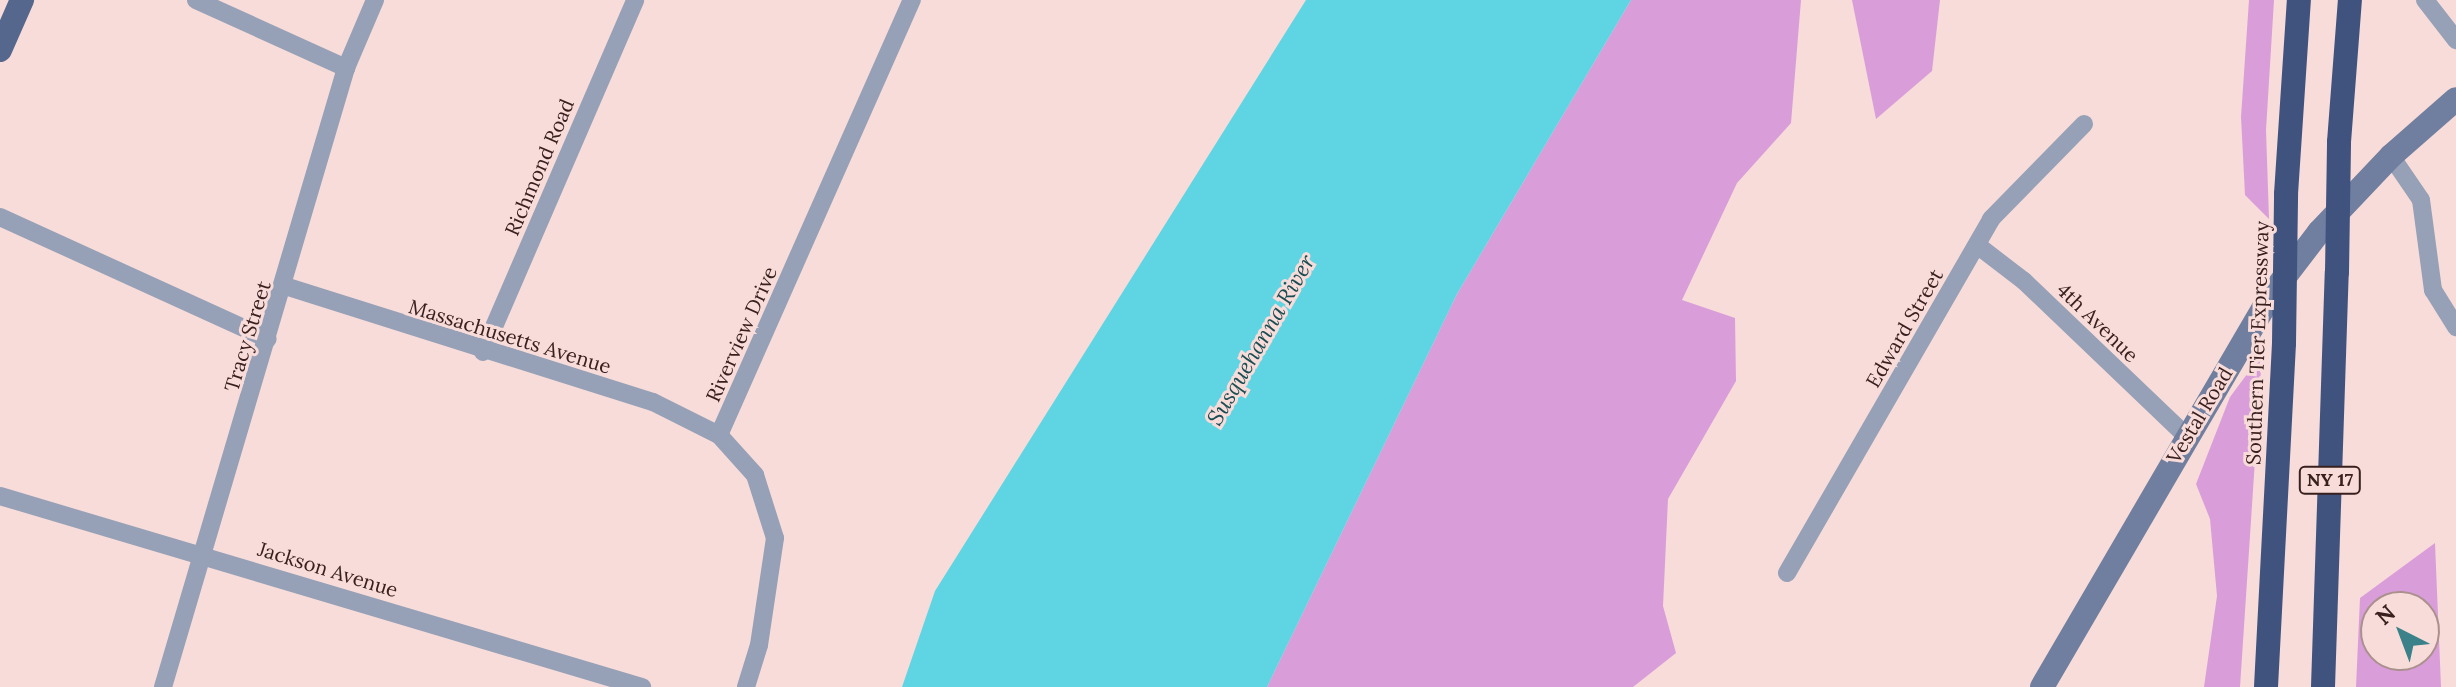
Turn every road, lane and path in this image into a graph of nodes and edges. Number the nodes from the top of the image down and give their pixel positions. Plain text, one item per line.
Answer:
1 (22, 0) edge
2 (196, 0) edge
3 (375, 0) edge
4 (635, 0) edge
5 (912, 0) edge
6 (2299, 0) edge
7 (2350, 0) edge
8 (2425, 0) edge
9 (2456, 40) edge
10 (0, 50) edge
11 (346, 68) junction
12 (2456, 99) edge
13 (2084, 124) dead end
14 (2391, 156) junction
15 (0, 217) edge
16 (1977, 245) junction
17 (285, 286) junction
18 (2456, 327) edge
19 (268, 339) junction
20 (483, 352) junction
21 (719, 435) junction
22 (2186, 436) junction
23 (0, 496) edge
24 (203, 555) junction
25 (1787, 573) dead end
26 (163, 687) edge
27 (642, 687) edge
28 (746, 687) edge
29 (2042, 687) edge
30 (2266, 687) edge
31 (2323, 687) edge

1 - 10 main road
2 - 11 street
3 - 11 street, Tracy Street
4 - 20 street, Richmond Road
5 - 21 street, Riverview Drive
6 - 30 highway, Southern Tier Expressway / NY 17, bridge
7 - 31 highway, NY 17, bridge
8 - 9 street
11 - 17 street, Tracy Street
12 - 14 street, Vestal Road
13 - 16 street, Edward Street
14 - 18 street
14 - 22 street, Vestal Road
15 - 19 street
16 - 22 street, 4th Avenue
16 - 25 street, Edward Street
17 - 19 street, Tracy Street
17 - 20 street, Massachusetts Avenue
19 - 24 street, Tracy Street
20 - 21 street, Massachusetts Avenue
21 - 28 street, Riverview Drive
22 - 29 street, Vestal Road
23 - 24 street, Jackson Avenue
24 - 26 street, Tracy Street
24 - 27 street, Jackson Avenue

